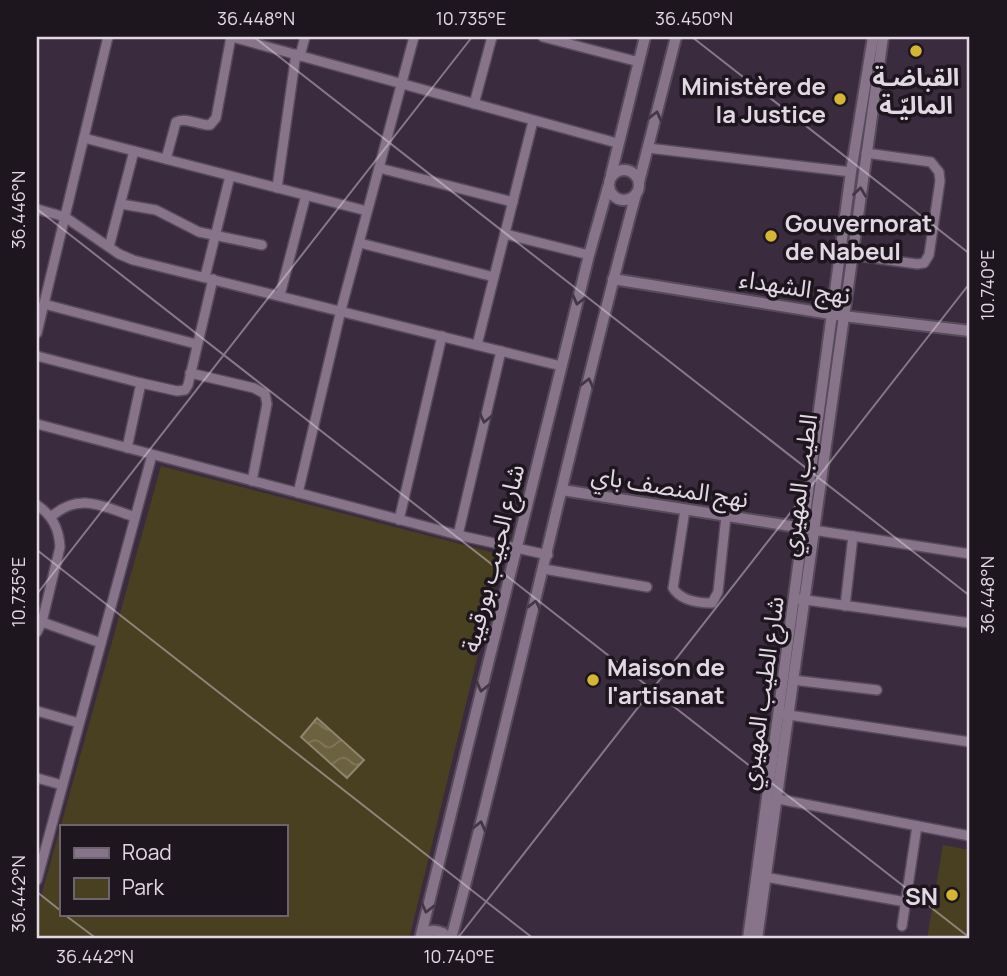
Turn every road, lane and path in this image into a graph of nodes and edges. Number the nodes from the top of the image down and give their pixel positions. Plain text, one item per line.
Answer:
1 (108, 37) edge
2 (232, 37) edge
3 (305, 37) edge
4 (414, 37) edge
5 (492, 37) edge
6 (543, 37) edge
7 (645, 37) edge
8 (676, 37) edge
9 (873, 37) edge
10 (883, 37) edge
11 (243, 38) edge
12 (565, 40) edge
13 (298, 55) junction
14 (639, 62) junction
15 (400, 83) junction
16 (474, 104) junction
17 (533, 121) junction
18 (84, 138) junction
19 (617, 143) junction
20 (648, 148) junction
21 (134, 151) junction
22 (866, 153) junction
23 (166, 159) junction
24 (379, 168) junction
25 (851, 173) junction
26 (230, 176) junction
27 (610, 181) junction
28 (277, 188) junction
29 (638, 188) junction
30 (306, 195) junction
31 (513, 202) junction
32 (121, 204) junction
33 (37, 209) edge
34 (367, 211) junction
35 (65, 217) junction
36 (505, 234) junction
37 (214, 236) junction
38 (360, 243) junction
39 (262, 245) dead end
40 (109, 247) junction
41 (589, 255) junction
42 (851, 255) junction
43 (494, 277) junction
44 (209, 278) junction
45 (613, 279) junction
46 (280, 295) junction
47 (41, 306) edge
48 (341, 310) junction
49 (838, 315) junction
50 (970, 331) edge
51 (37, 333) edge
52 (442, 336) junction
53 (197, 344) junction
54 (477, 345) junction
55 (501, 351) junction
56 (37, 356) edge
57 (561, 366) junction
58 (190, 373) junction
59 (141, 383) junction
60 (37, 424) edge
61 (127, 448) junction
62 (152, 455) junction
63 (252, 481) junction
64 (562, 490) junction
65 (298, 493) junction
66 (37, 505) edge
67 (685, 510) junction
68 (726, 516) junction
69 (51, 517) junction
70 (135, 517) junction
71 (400, 520) junction
72 (809, 529) junction
73 (458, 535) junction
74 (853, 536) junction
75 (516, 548) junction
76 (970, 554) edge
77 (548, 555) junction
78 (544, 569) junction
79 (647, 587) dead end
80 (800, 600) junction
81 (845, 606) junction
82 (42, 622) junction
83 (970, 623) edge
84 (37, 632) edge
85 (101, 643) junction
86 (793, 680) junction
87 (877, 691) dead end
88 (37, 711) edge
89 (783, 714) junction
90 (79, 723) junction
91 (970, 742) edge
92 (37, 778) edge
93 (62, 785) junction
94 (771, 797) junction
95 (917, 826) junction
96 (970, 836) edge
97 (41, 848) edge
98 (761, 876) junction
99 (37, 880) edge
100 (906, 902) junction
101 (902, 926) dead end
102 (420, 939) edge
103 (450, 939) edge
104 (748, 939) edge
105 (757, 939) edge

1 - 18 street
2 - 11 street
2 - 23 street
3 - 13 street
4 - 15 street
5 - 16 street
6 - 12 street
7 - 14 street, شارع الحبيب بورقيبة
20 -> 8 street, شارع الحبيب بورقيبة
9 - 25 street, شارع الطيب المهيري
10 - 22 street
11 - 13 street
12 - 14 street
13 - 15 street
13 - 28 street
14 - 19 street, شارع الحبيب بورقيبة
15 - 16 street
15 - 24 street
16 - 17 street
17 - 19 street
17 - 31 street
18 - 21 street
18 - 35 street
19 - 27 street, شارع الحبيب بورقيبة
20 - 25 street
20 - 29 street, شارع الحبيب بورقيبة
21 - 23 street
21 - 32 street
42 -> 22 street
22 - 42 street
23 - 26 street
24 - 31 street
24 - 34 street
25 - 49 street, شارع الطيب المهيري
26 - 28 street
26 - 37 street
27 - 29 street
27 - 29 street
27 - 41 street, شارع الحبيب بورقيبة
28 - 30 street
29 - 45 street, شارع الحبيب بورقيبة
30 - 34 street
30 - 46 street
31 - 36 street
32 - 37 street
32 - 40 street
33 - 35 street
34 - 38 street
35 - 40 street
35 - 47 street
36 - 41 street
36 - 43 street
37 - 39 street
37 - 44 street
38 - 43 street
38 - 48 street
40 - 44 street
41 -> 57 street, شارع الحبيب بورقيبة
42 - 49 street
43 - 54 street
44 - 46 street
44 - 53 street
45 - 49 street, نهج الشهداء
64 -> 45 street, شارع الحبيب بورقيبة
46 - 48 street
47 - 51 street
47 - 53 street
48 - 52 street
48 - 65 street
49 - 50 street, نهج الشهداء
49 - 72 street, شارع الطيب المهيري
52 - 54 street
52 - 71 street
53 - 58 street
54 - 55 street
55 - 57 street
55 -> 73 street
56 - 59 street
57 - 75 street, شارع الحبيب بورقيبة
58 - 59 street
58 - 63 street
59 - 61 street
60 - 61 street
61 - 62 street
62 - 63 street
62 - 70 street
63 - 65 street
64 - 67 street, نهج المنصف باي
64 - 77 street, شارع الحبيب بورقيبة
65 - 71 street
66 - 69 street
67 - 68 street, نهج المنصف باي
67 - 68 street
68 - 72 street, نهج المنصف باي
69 - 70 street
69 - 82 street
70 - 85 street
71 - 73 street
72 - 74 street
72 - 80 street, شارع الطيب المهيري
73 - 75 street
74 - 76 street
74 - 81 street
75 - 77 street
75 -> 102 street, شارع الحبيب بورقيبة
77 - 78 street, شارع الحبيب بورقيبة
78 - 79 street
103 -> 78 street, شارع الحبيب بورقيبة
80 - 81 street
80 - 86 street
80 - 89 street, شارع الطيب المهيري
81 - 83 street
82 - 84 street
82 - 85 street
85 - 90 street
86 - 87 street
86 - 89 street
88 - 90 street
89 - 91 street
89 - 94 street, شارع الطيب المهيري
90 - 93 street
92 - 93 street
93 - 97 street
94 - 95 street
94 - 98 street, شارع الطيب المهيري
95 - 96 street
95 - 100 street
97 - 99 street
98 - 100 street
98 - 104 street, شارع الطيب المهيري
98 - 105 street
100 - 101 street
102 - 103 street

